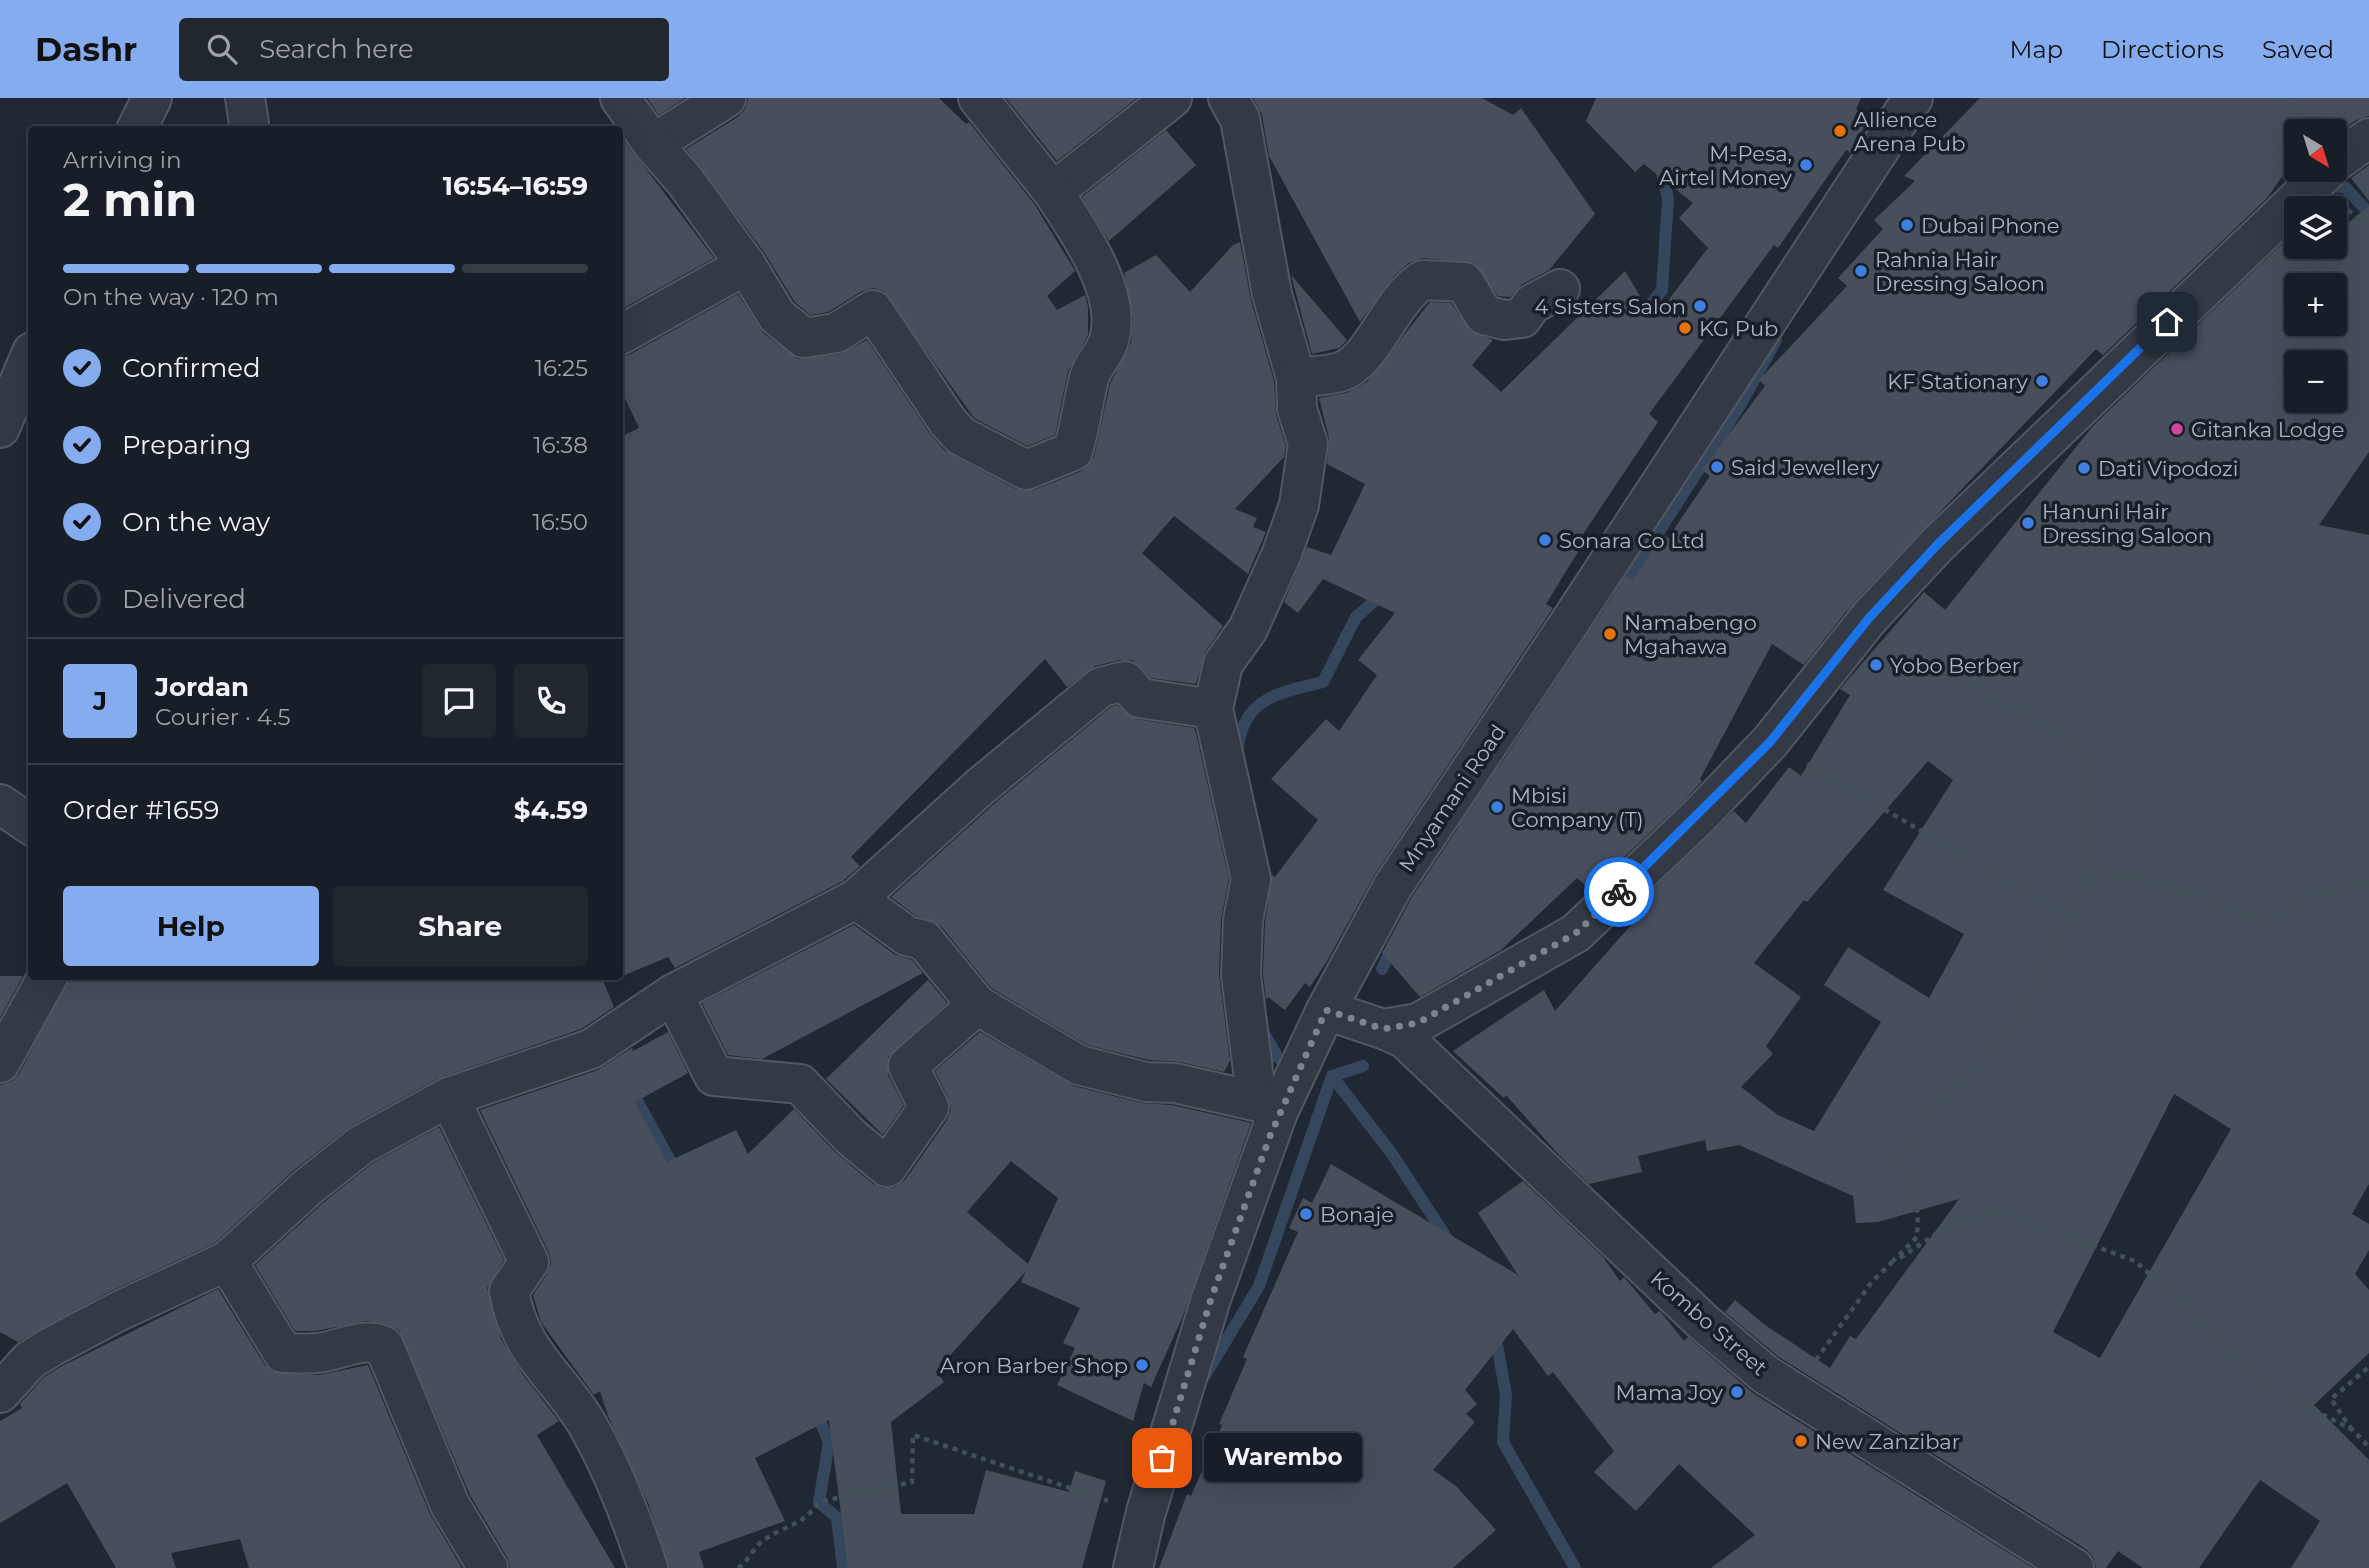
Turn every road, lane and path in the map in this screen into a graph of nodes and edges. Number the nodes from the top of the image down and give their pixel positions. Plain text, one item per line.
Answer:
1 (152, 98) edge
2 (245, 98) edge
3 (620, 98) edge
4 (726, 98) edge
5 (978, 98) edge
6 (1172, 98) edge
7 (1228, 98) edge
8 (1913, 98) edge
9 (2284, 98) edge
10 (2308, 119) edge
11 (138, 126) edge
12 (249, 126) edge
13 (2369, 138) edge
14 (653, 144) junction
15 (2347, 154) edge
16 (2315, 182) edge
17 (1054, 192) junction
18 (746, 265) junction
19 (1560, 289) dead end
20 (623, 333) edge
21 (28, 362) edge
22 (1296, 378) junction
23 (0, 428) edge
24 (1869, 618) junction
25 (1213, 709) junction
26 (1770, 742) junction
27 (0, 804) edge
28 (28, 823) edge
29 (2369, 883) edge
30 (2082, 888) junction
31 (856, 899) junction
32 (2068, 917) junction
33 (46, 980) edge
34 (673, 994) junction
35 (977, 1005) junction
36 (1326, 1010) junction
37 (1383, 1029) junction
38 (0, 1063) edge
39 (449, 1097) junction
40 (1271, 1107) junction
41 (227, 1261) junction
42 (1892, 1262) junction
43 (2369, 1367) edge
44 (1790, 1391) junction
45 (0, 1393) edge
46 (2353, 1430) junction
47 (2369, 1447) edge
48 (1146, 1511) junction
49 (488, 1568) edge
50 (648, 1568) edge
51 (738, 1568) edge
52 (1133, 1568) edge
53 (2074, 1568) edge

1 - 11 street
2 - 12 street
3 - 14 street
4 - 14 street
5 - 17 street
6 - 17 street
7 - 22 street
8 - 36 street, Mnyamani Road
9 - 10 path
13 - 15 street
14 - 18 street
16 - 24 street, Kombo Street
17 - 18 street
18 - 20 street
19 - 22 street
21 - 23 street
22 - 25 street
24 - 26 street, Kombo Street
24 - 30 path
25 - 31 street
25 - 40 street
26 - 32 path
26 - 37 street, Kombo Street
27 - 28 street
29 - 30 path
30 - 32 path
31 - 34 street
31 - 35 street
32 - 42 path
33 - 38 street
34 - 35 street
34 - 39 street
35 - 40 street
36 - 37 street, Kombo Street
36 - 40 street, Mnyamani Road
37 - 44 street, Kombo Street
39 - 41 street
39 - 50 street
40 - 48 street, Mnyamani Road
41 - 45 street
41 - 49 street
42 - 44 path
42 - 46 path
43 - 46 path
44 - 53 street, Kombo Street
46 - 47 path
48 - 51 path
48 - 52 street, Mnyamani Road

